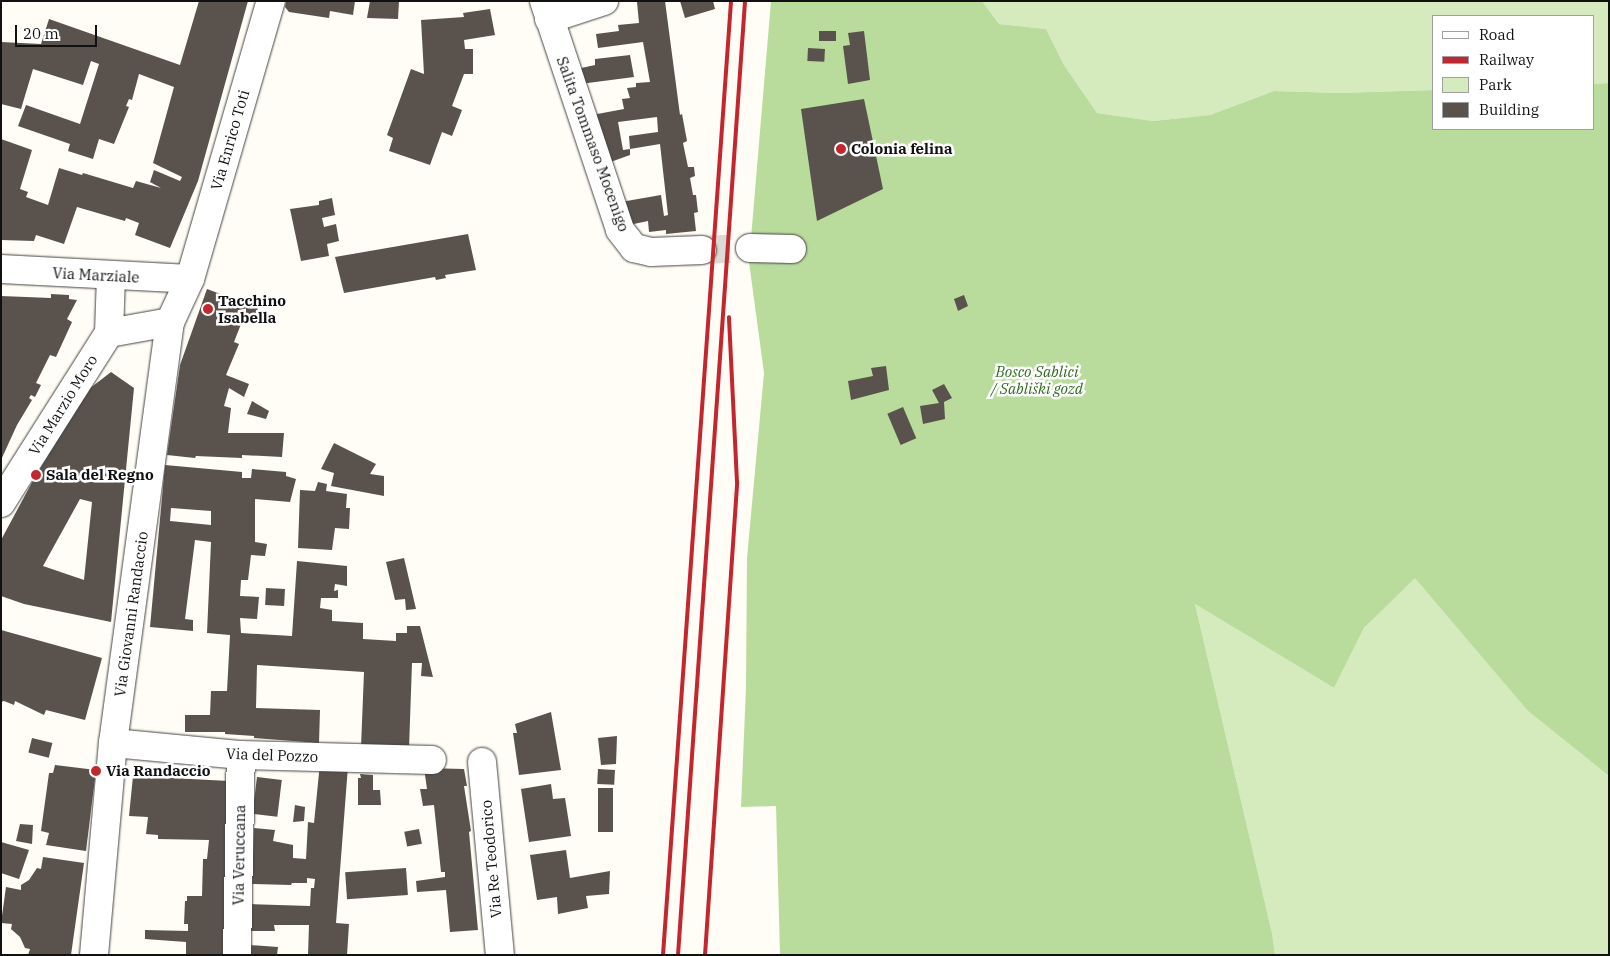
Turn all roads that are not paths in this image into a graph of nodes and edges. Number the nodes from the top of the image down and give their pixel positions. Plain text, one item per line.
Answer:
1 (272, 1) edge
2 (604, 1) edge
3 (546, 10) edge
4 (750, 248) tunnel mouth
5 (792, 249) dead end
6 (702, 250) tunnel mouth
7 (1, 270) edge
8 (110, 276) junction
9 (190, 279) junction
10 (170, 322) junction
11 (109, 333) junction
12 (1, 503) edge
13 (113, 743) junction
14 (241, 755) junction
15 (432, 760) dead end
16 (482, 762) dead end
17 (94, 955) edge
18 (237, 955) edge
19 (500, 955) edge

1 - 9 street, Via Enrico Toti
2 - 3 street
3 - 6 street, Salita Tommaso Mocenigo
4 - 5 street
7 - 8 street, Via Marziale
8 - 9 street, Via Marziale
8 - 11 street
9 - 10 street, Via Giovanni Randaccio
10 - 11 street
10 - 13 street, Via Giovanni Randaccio
11 - 12 street, Via Marzio Moro
13 - 14 street, Via del Pozzo
13 - 17 street, Via Giovanni Randaccio
14 - 15 street, Via del Pozzo
14 - 18 street, Via Veruccana
16 - 19 street, Via Re Teodorico

